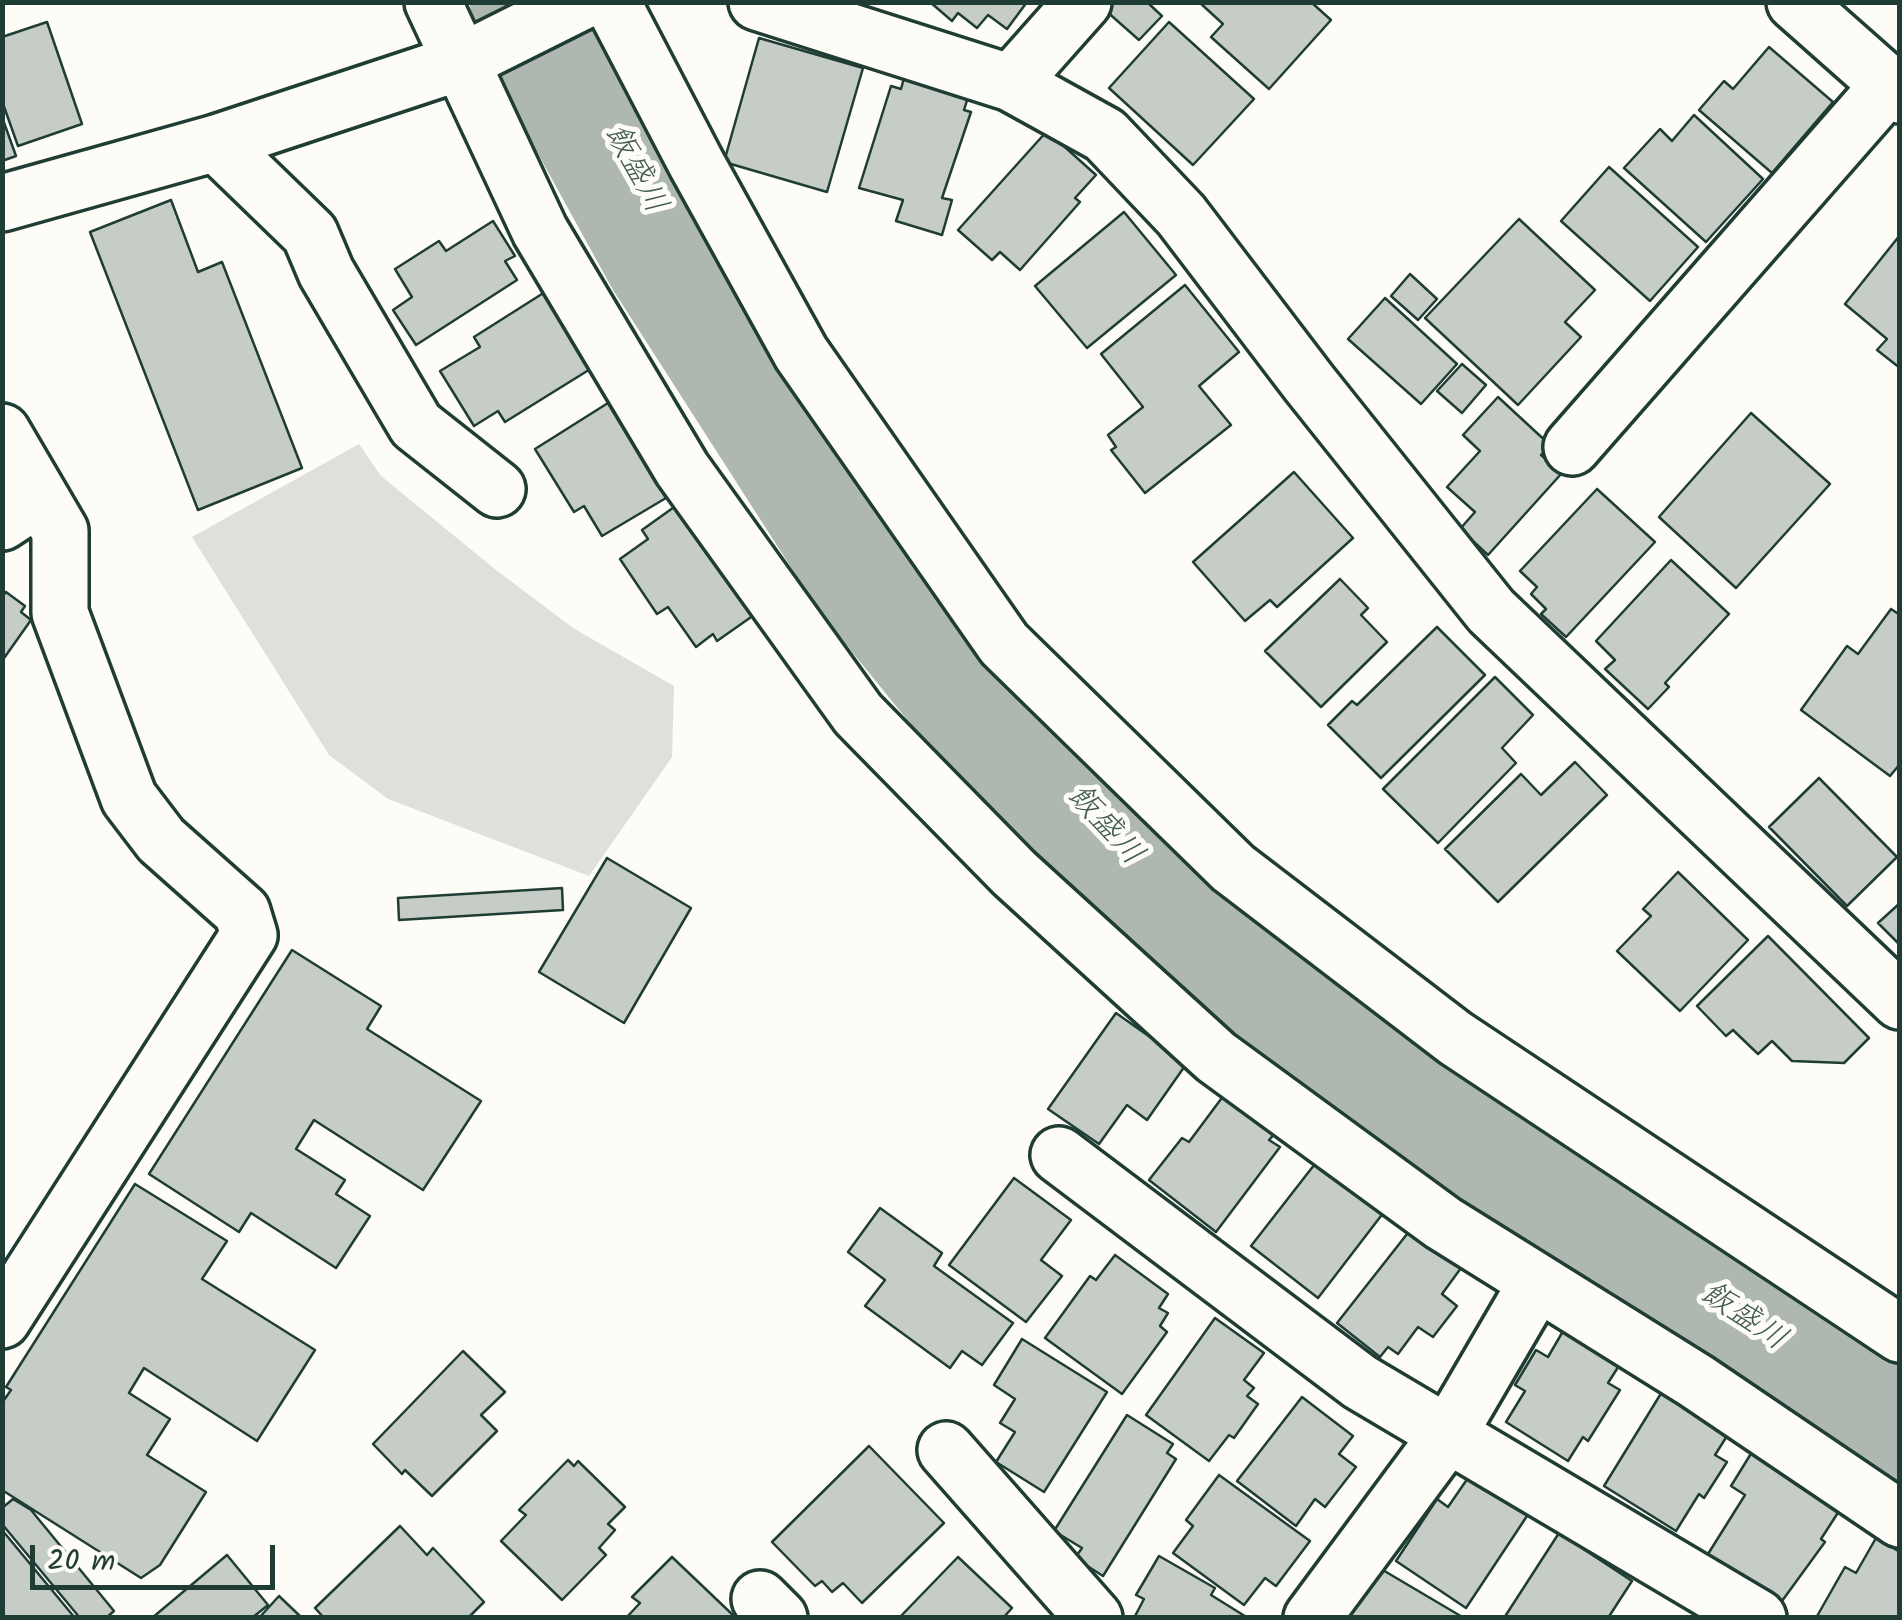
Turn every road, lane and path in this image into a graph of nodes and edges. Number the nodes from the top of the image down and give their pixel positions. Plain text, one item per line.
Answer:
1 (433, 2) edge
2 (581, 2) edge
3 (612, 2) edge
4 (757, 2) edge
5 (1083, 2) edge
6 (1795, 2) edge
7 (462, 62) junction
8 (1012, 82) junction
9 (1894, 90) edge
10 (216, 143) junction
11 (2, 203) edge
12 (2, 432) edge
13 (1572, 447) dead end
14 (497, 489) dead end
15 (21, 510) edge
16 (1900, 1001) edge
17 (1059, 1154) dead end
18 (1536, 1284) junction
19 (2, 1320) edge
20 (1900, 1334) edge
21 (1449, 1433) junction
22 (946, 1450) dead end
23 (1900, 1519) edge
24 (1094, 1618) edge
25 (1312, 1618) edge
26 (1758, 1618) edge

1 - 7 street
2 - 7 street
3 - 20 street
4 - 8 street
5 - 8 street
6 - 9 street
7 - 10 street
7 - 18 street
8 - 16 street
9 - 13 street
10 - 11 street
10 - 14 street
12 - 15 street
15 - 19 street
17 - 21 street
18 - 21 street
18 - 23 street
21 - 25 street
21 - 26 street
22 - 24 street

